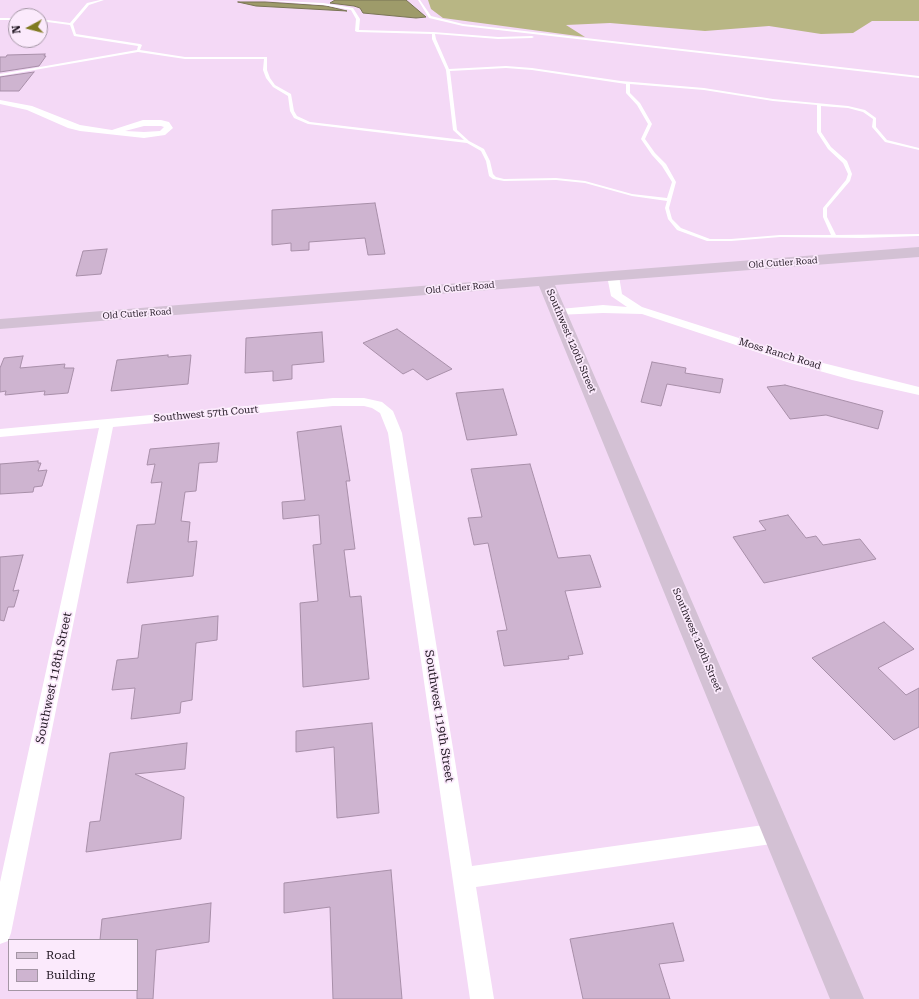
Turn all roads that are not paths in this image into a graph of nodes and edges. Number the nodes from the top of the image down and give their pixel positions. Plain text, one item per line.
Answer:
1 (103, 0) edge
2 (260, 0) edge
3 (419, 0) edge
4 (48, 21) edge
5 (71, 24) junction
6 (433, 33) junction
7 (544, 35) junction
8 (138, 51) junction
9 (448, 70) junction
10 (0, 75) edge
11 (919, 78) edge
12 (628, 82) junction
13 (0, 102) edge
14 (819, 104) junction
15 (114, 132) junction
16 (468, 142) junction
17 (919, 149) edge
18 (670, 200) junction
19 (919, 235) edge
20 (834, 236) junction
21 (919, 252) edge
22 (613, 276) junction
23 (545, 281) junction
24 (643, 311) junction
25 (560, 313) junction
26 (0, 324) edge
27 (919, 391) edge
28 (108, 423) junction
29 (395, 432) joint
30 (0, 433) edge
31 (778, 833) junction
32 (464, 878) junction
33 (0, 933) edge
34 (482, 999) edge
35 (847, 999) edge

1 - 5 lane
2 - 6 lane
3 - 7 lane
4 - 5 lane
5 - 8 lane
6 - 7 lane
6 - 9 lane
7 - 11 lane
8 - 10 lane
8 - 16 lane
9 - 12 lane
9 - 16 lane
12 - 14 lane
12 - 18 lane
13 - 15 street
14 - 17 lane
14 - 20 lane
15 - 15 street
16 - 18 lane
18 - 20 lane
19 - 20 lane
21 - 22 main road, Old Cutler Road
22 - 23 main road, Old Cutler Road
22 - 24 street, Moss Ranch Road
23 - 25 main road, Southwest 120th Street
23 - 26 main road, Old Cutler Road
24 - 25 street, Moss Ranch Road
24 - 27 street, Moss Ranch Road
25 - 31 main road, Southwest 120th Street
28 - 29 street, Southwest 57th Court
28 - 30 street, Southwest 57th Court
28 - 33 street, Southwest 118th Street
29 - 32 street, Southwest 119th Street
31 - 32 street
31 - 35 main road, Southwest 120th Street
32 - 34 street, Southwest 119th Street

